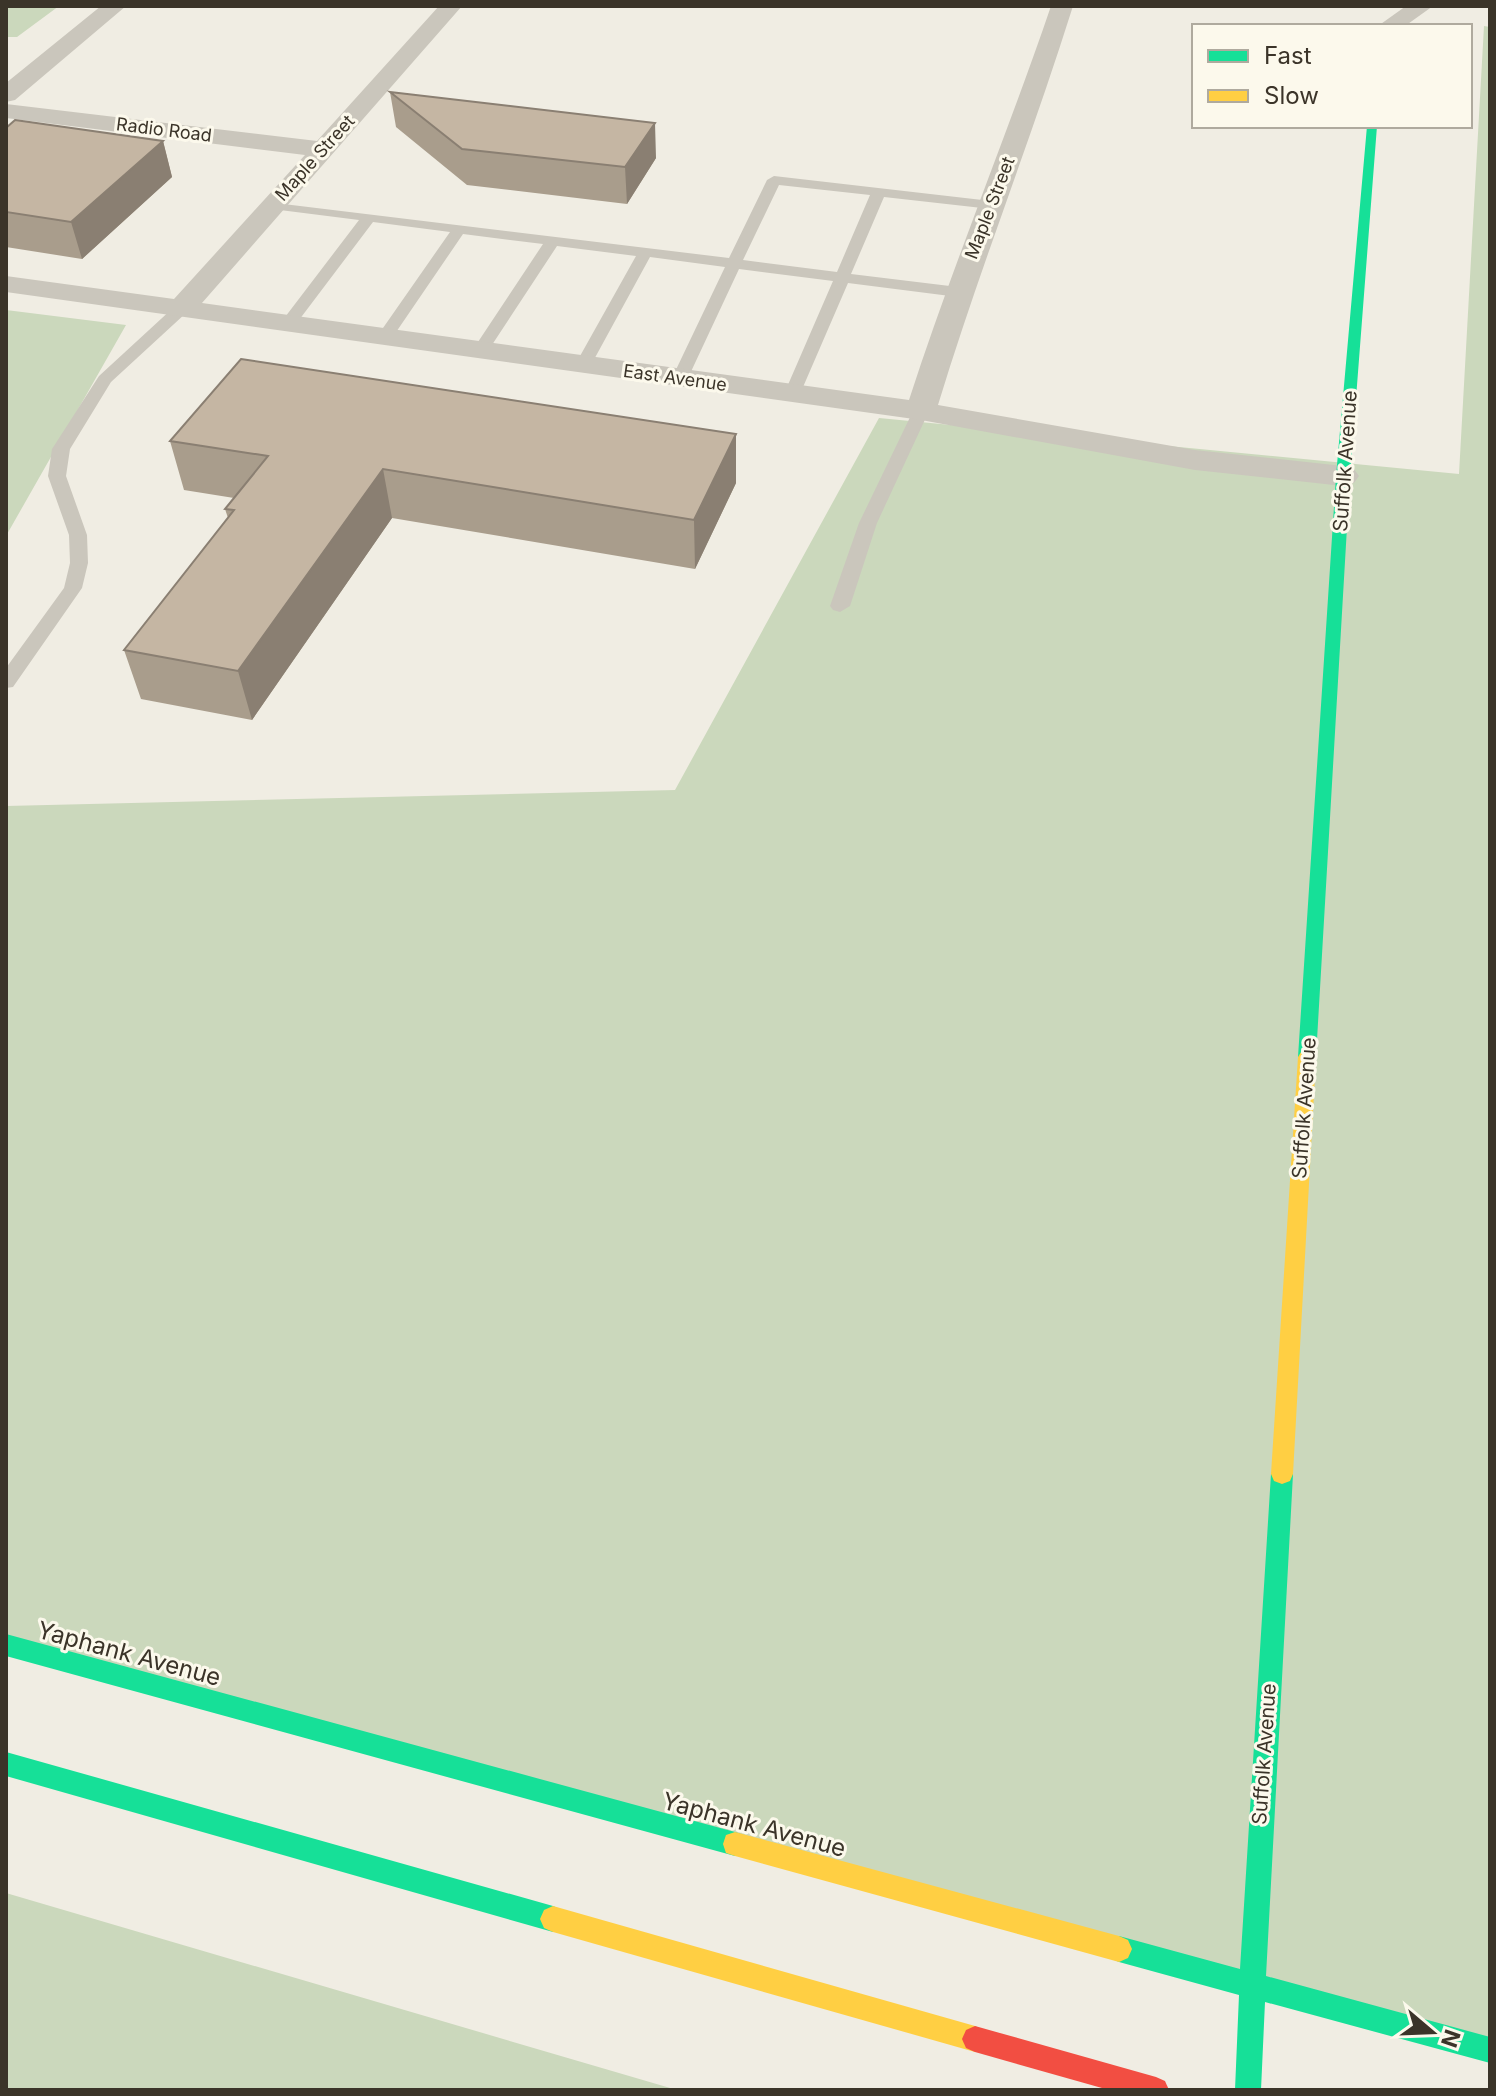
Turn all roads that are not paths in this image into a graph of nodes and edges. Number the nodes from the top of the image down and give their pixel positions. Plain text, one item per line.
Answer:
1 (115, 6) edge
2 (451, 6) edge
3 (1062, 6) edge
4 (1422, 6) edge
5 (1392, 24) edge
6 (6, 95) edge
7 (6, 111) edge
8 (1372, 128) edge
9 (322, 149) junction
10 (879, 192) junction
11 (272, 205) junction
12 (991, 205) junction
13 (369, 218) junction
14 (459, 229) junction
15 (552, 241) junction
16 (645, 253) junction
17 (733, 265) junction
18 (842, 278) junction
19 (6, 284) edge
20 (958, 292) junction
21 (180, 310) junction
22 (287, 325) junction
23 (384, 338) junction
24 (480, 351) junction
25 (583, 365) junction
26 (680, 378) junction
27 (792, 394) junction
28 (921, 411) junction
29 (1343, 476) junction
30 (840, 606) dead end
31 (6, 682) edge
32 (6, 1645) edge
33 (6, 1764) edge
34 (1252, 1985) junction
35 (1490, 2050) edge
36 (1156, 2090) edge
37 (1248, 2090) edge

1 - 6 street
2 - 9 street, Maple Street
3 - 12 street, Maple Street
4 - 5 street
7 - 9 street, Radio Road
8 - 29 street, Suffolk Avenue
9 - 11 street, Maple Street
10 - 12 lane
10 - 17 lane
10 - 18 lane
11 - 13 lane
11 - 21 street, Maple Street
12 - 20 street, Maple Street
13 - 14 lane
13 - 22 lane
14 - 15 lane
14 - 23 lane
15 - 16 lane
15 - 24 lane
16 - 17 lane
16 - 25 lane
17 - 18 lane
17 - 26 lane
18 - 20 lane
18 - 27 lane
19 - 21 street, East Avenue
20 - 28 street, Maple Street
21 - 22 street, East Avenue
21 - 31 lane
22 - 23 street, East Avenue
23 - 24 street, East Avenue
24 - 25 street, East Avenue
25 - 26 street, East Avenue
26 - 27 street, East Avenue
27 - 28 street, East Avenue
28 - 29 street, East Avenue
28 - 30 lane
29 - 34 street, Suffolk Avenue
32 - 34 street, Yaphank Avenue
33 - 36 street
34 - 35 street, Yaphank Avenue
34 - 37 street, Suffolk Avenue

